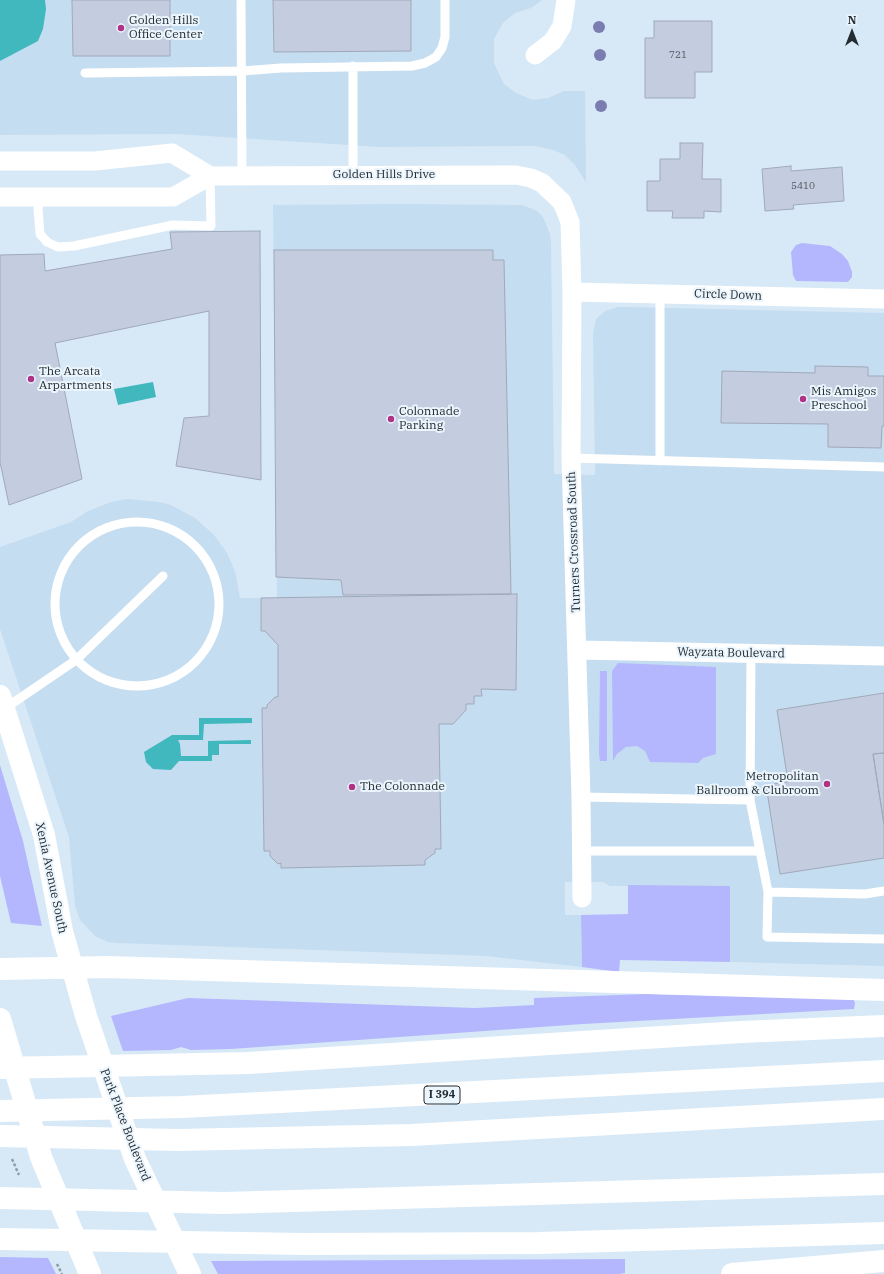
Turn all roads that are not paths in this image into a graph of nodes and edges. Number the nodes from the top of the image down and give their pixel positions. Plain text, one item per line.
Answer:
1 (241, 0) edge
2 (445, 0) edge
3 (566, 0) edge
4 (535, 55) dead end
5 (353, 66) junction
6 (242, 71) junction
7 (85, 73) dead end
8 (0, 161) edge
9 (242, 175) junction
10 (353, 175) junction
11 (210, 176) junction
12 (553, 192) joint
13 (0, 197) edge
14 (40, 197) junction
15 (572, 292) junction
16 (660, 293) junction
17 (884, 299) edge
18 (572, 458) junction
19 (660, 461) junction
20 (884, 467) edge
21 (163, 576) dead end
22 (578, 650) junction
23 (751, 653) junction
24 (884, 656) edge
25 (76, 660) junction
26 (2, 702) edge
27 (581, 797) junction
28 (750, 800) junction
29 (582, 851) junction
30 (760, 852) junction
31 (884, 891) edge
32 (768, 892) junction
33 (582, 898) dead end
34 (884, 939) edge
35 (71, 967) junction
36 (0, 969) edge
37 (884, 990) edge
38 (86, 1016) joint
39 (0, 1019) edge
40 (884, 1026) edge
41 (0, 1068) edge
42 (884, 1071) edge
43 (884, 1109) edge
44 (0, 1111) edge
45 (0, 1136) edge
46 (884, 1174) edge
47 (884, 1184) edge
48 (851, 1185) junction
49 (0, 1198) edge
50 (884, 1233) edge
51 (0, 1239) edge
52 (884, 1261) edge
53 (90, 1274) edge
54 (190, 1274) edge
55 (732, 1274) edge

1 - 6 lane
2 - 5 lane
3 - 4 street
5 - 6 lane
5 - 10 lane
6 - 7 lane
6 - 9 lane
8 - 11 street
9 - 10 street, Golden Hills Drive
9 - 11 street, Golden Hills Drive
10 - 12 street, Golden Hills Drive
11 - 14 street, Golden Hills Drive
11 - 14 lane
12 - 15 street, Turners Crossroad South
13 - 14 street, Golden Hills Drive
15 - 16 street, Circle Down
15 - 18 street, Turners Crossroad South
16 - 17 street, Circle Down
16 - 19 lane
18 - 19 lane
18 - 22 street, Turners Crossroad South
19 - 20 lane
21 - 25 lane
22 - 23 street, Wayzata Boulevard
22 - 27 street, Turners Crossroad South
23 - 24 street, Wayzata Boulevard
23 - 28 lane
25 - 25 lane
25 - 26 lane
26 - 35 main road, Xenia Avenue South
27 - 28 lane
27 - 29 street, Turners Crossroad South
28 - 30 lane
29 - 30 lane
29 - 33 street, Turners Crossroad South
30 - 32 lane
31 - 32 lane
32 - 34 lane
35 - 36 main road
35 - 37 main road
35 - 38 main road, Xenia Avenue South
38 - 54 main road, Park Place Boulevard
39 - 53 main road
40 - 41 main road
42 - 44 main road, I 394
43 - 45 main road
46 - 48 main road
47 - 48 main road
48 - 49 main road
50 - 51 main road
52 - 55 main road

